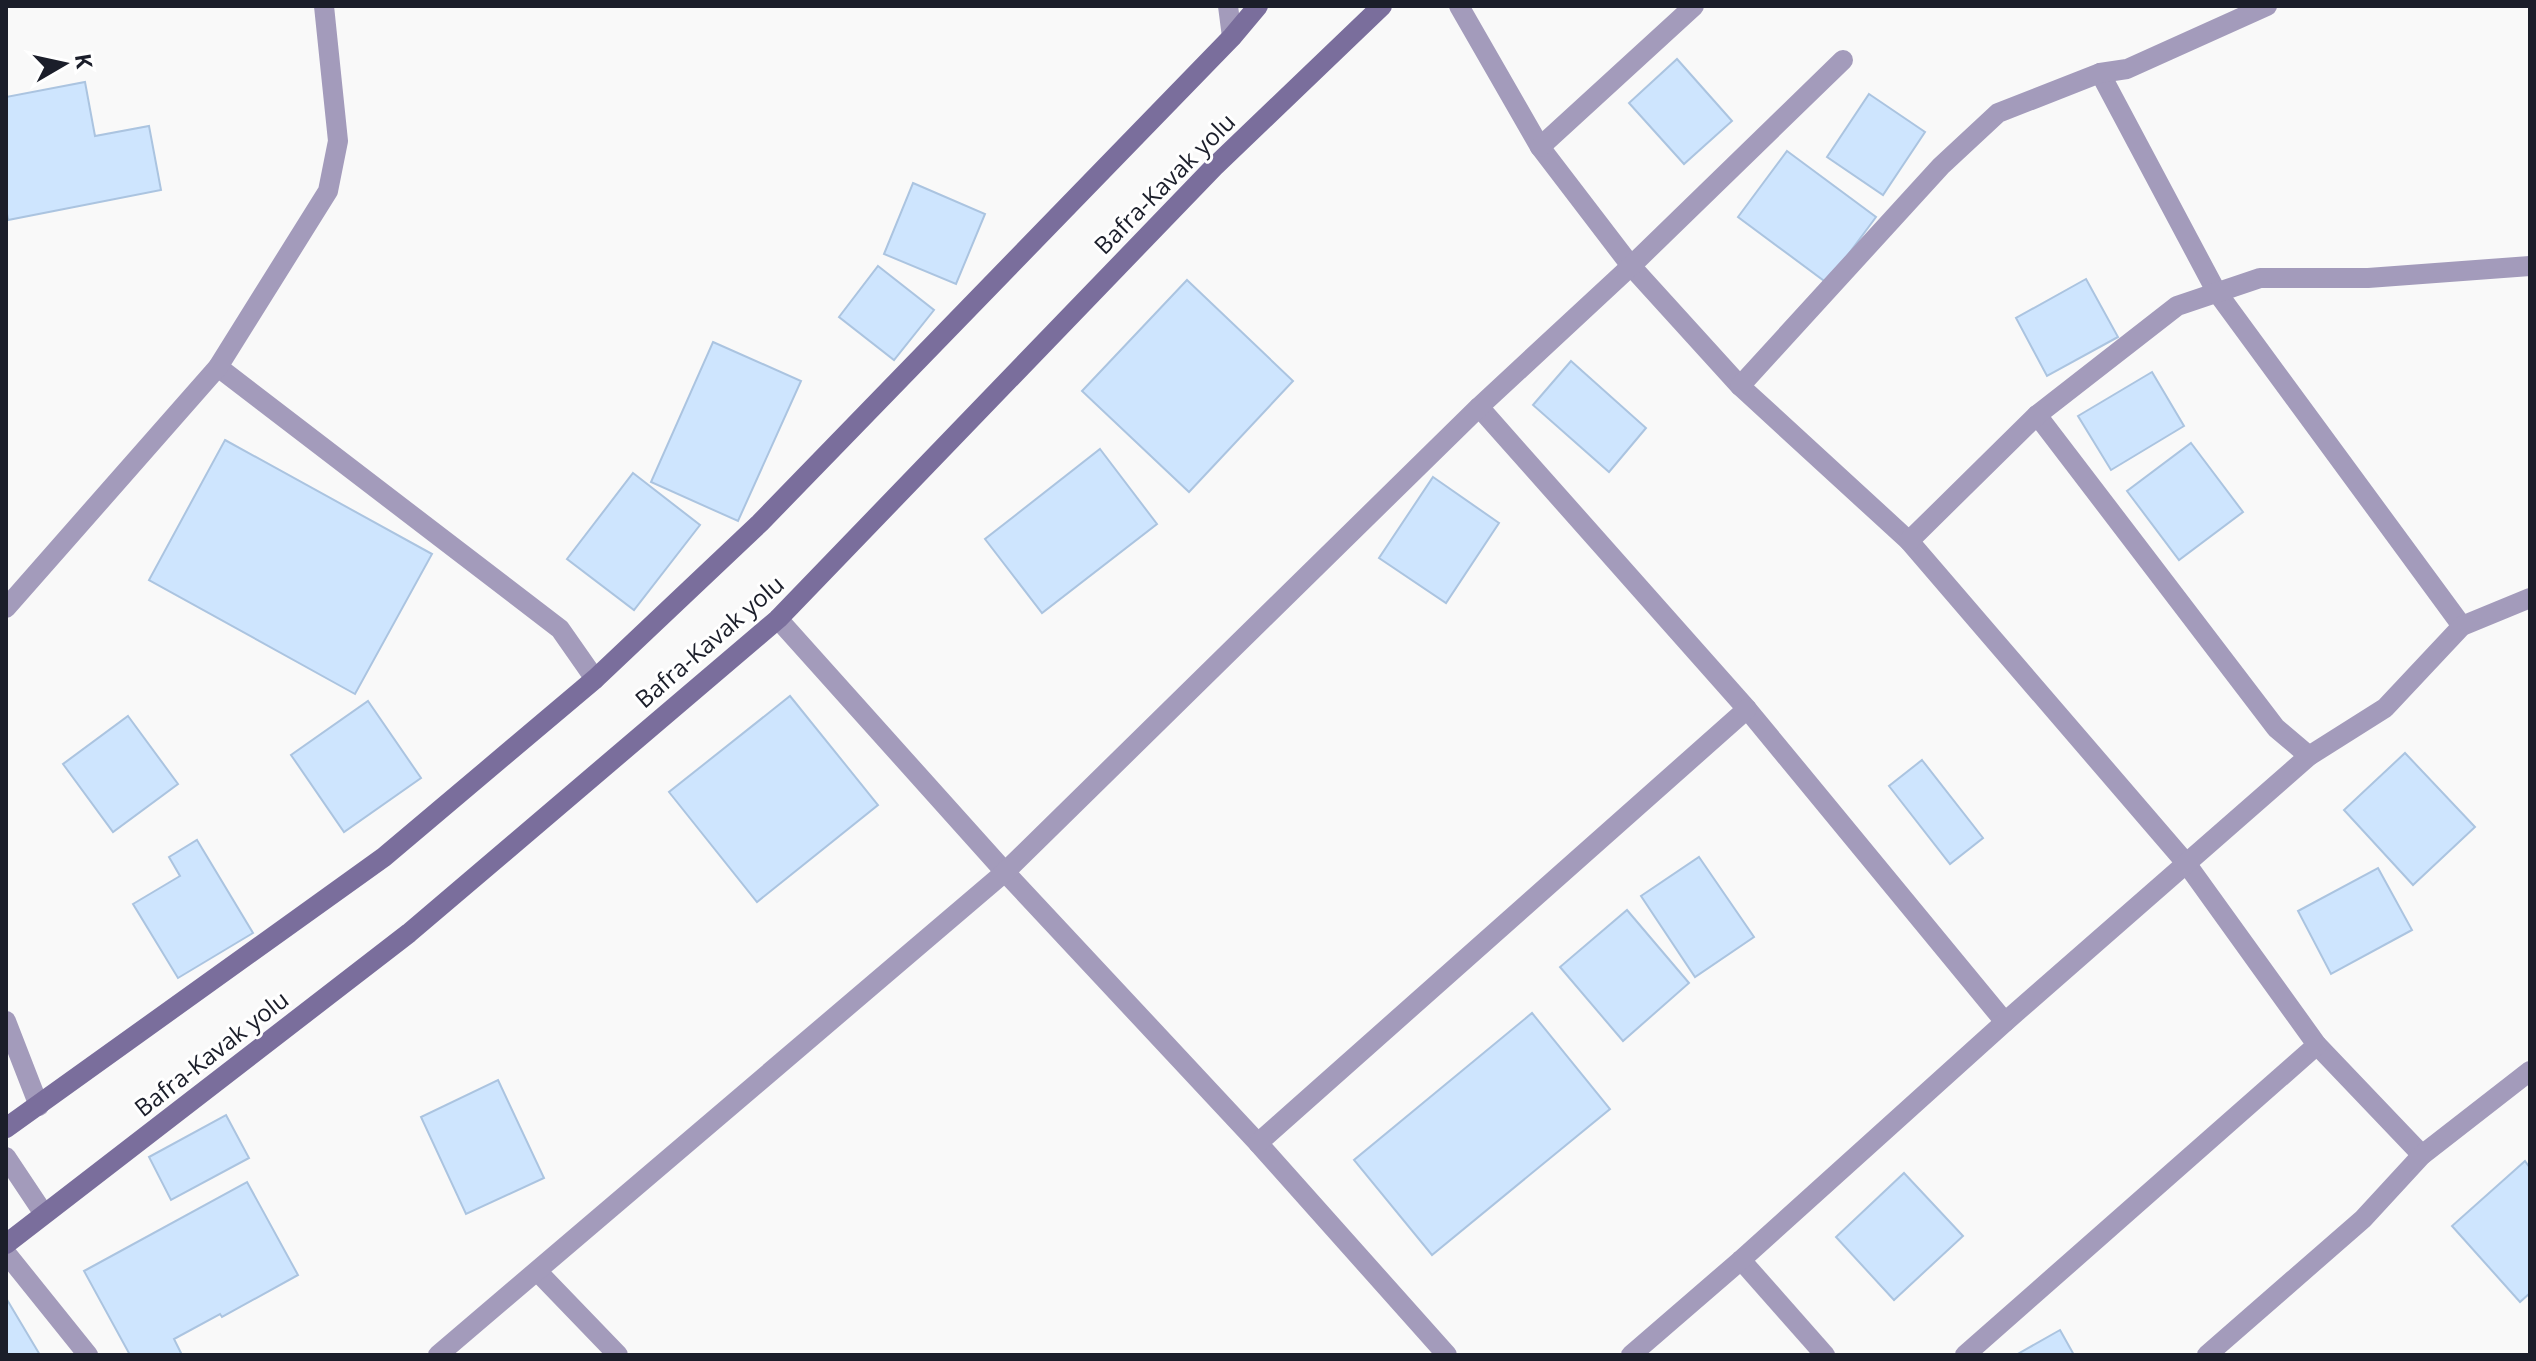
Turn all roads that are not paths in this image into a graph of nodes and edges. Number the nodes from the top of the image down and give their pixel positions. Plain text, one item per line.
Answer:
1 (324, 6) edge
2 (1228, 6) edge
3 (1258, 6) edge
4 (1382, 6) edge
5 (1459, 6) edge
6 (1694, 6) edge
7 (2267, 6) edge
8 (1232, 37) junction
9 (1843, 60) dead end
10 (2100, 73) junction
11 (1540, 147) junction
12 (1631, 266) junction
13 (2530, 266) edge
14 (2216, 291) junction
15 (218, 367) junction
16 (1740, 386) junction
17 (1479, 407) junction
18 (2037, 415) junction
19 (1909, 541) junction
20 (2530, 598) edge
21 (6, 608) edge
22 (778, 619) junction
23 (2462, 626) junction
24 (595, 679) junction
25 (1747, 709) junction
26 (2309, 756) junction
27 (2186, 863) junction
28 (1005, 872) junction
29 (6, 1021) edge
30 (2005, 1022) junction
31 (2317, 1045) junction
32 (2530, 1071) edge
33 (39, 1106) junction
34 (6, 1128) edge
35 (1258, 1143) junction
36 (2422, 1155) junction
37 (6, 1157) edge
38 (44, 1214) junction
39 (6, 1244) edge
40 (6, 1253) edge
41 (1741, 1260) junction
42 (538, 1272) junction
43 (88, 1355) edge
44 (438, 1355) edge
45 (618, 1355) edge
46 (1447, 1355) edge
47 (1631, 1355) edge
48 (1825, 1355) edge
49 (1965, 1355) edge
50 (2207, 1355) edge

1 - 15 street
2 - 8 street
3 - 8 main road, Bafra-Kavak yolu
4 - 22 main road, Bafra-Kavak yolu
5 - 11 street
6 - 11 street
7 - 10 street
8 - 24 main road, Bafra-Kavak yolu
9 - 12 street
10 - 14 street
10 - 16 street
11 - 12 street
12 - 16 street
12 - 17 street
13 - 14 street
14 - 18 street
14 - 23 street
15 - 21 street
15 - 24 street
16 - 19 street
17 - 25 street
17 - 28 street
18 - 19 street
18 - 26 street
19 - 27 street
20 - 23 street
22 - 28 street
22 - 38 main road, Bafra-Kavak yolu
23 - 26 street
24 - 33 main road, Bafra-Kavak yolu
25 - 30 street
25 - 35 street
26 - 27 street
27 - 30 street
27 - 31 street
28 - 35 street
28 - 42 street
29 - 33 street
30 - 41 street
31 - 36 street
31 - 49 street
32 - 36 street
33 - 34 main road, Bafra-Kavak yolu
35 - 46 street
36 - 50 street
37 - 38 street
38 - 39 main road, Bafra-Kavak yolu
40 - 43 street
41 - 47 street
41 - 48 street
42 - 44 street
42 - 45 street

